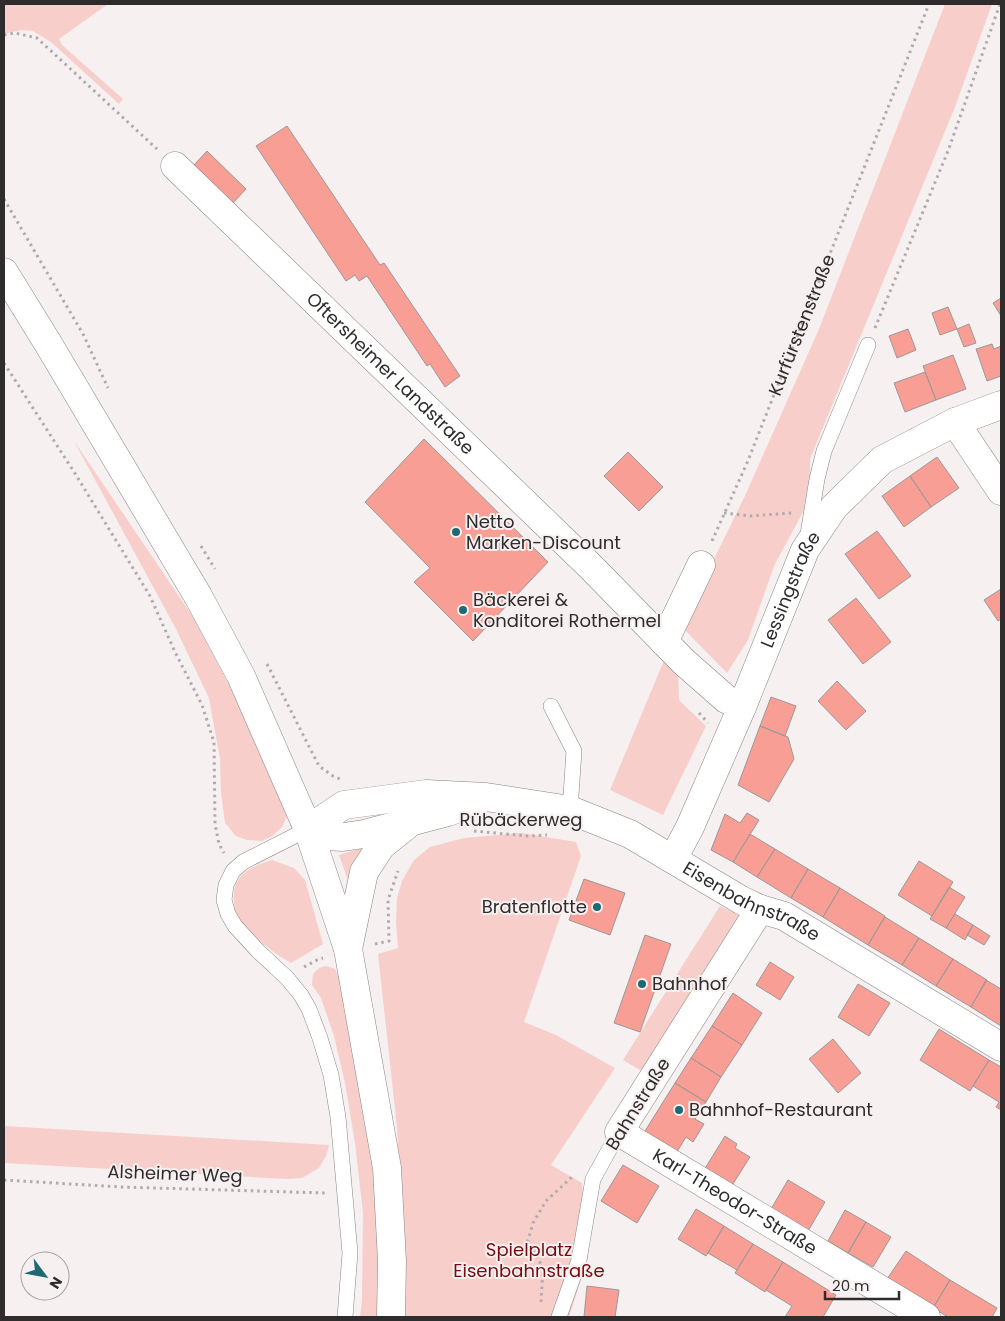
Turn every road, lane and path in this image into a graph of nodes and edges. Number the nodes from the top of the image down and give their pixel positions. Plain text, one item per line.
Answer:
1 (929, 4) edge
2 (1000, 4) edge
3 (4, 35) edge
4 (175, 166) joint
5 (4, 199) edge
6 (4, 272) edge
7 (868, 345) joint
8 (4, 363) edge
9 (110, 392) dead end
10 (1001, 404) edge
11 (955, 422) junction
12 (1001, 491) edge
13 (724, 513) junction
14 (812, 515) junction
15 (199, 542) dead end
16 (805, 550) junction
17 (701, 565) joint
18 (219, 576) dead end
19 (664, 642) junction
20 (265, 660) dead end
21 (551, 706) dead end
22 (693, 707) dead end
23 (742, 707) junction
24 (711, 726) dead end
25 (341, 779) dead end
26 (486, 797) junction
27 (570, 810) junction
28 (411, 821) junction
29 (308, 829) junction
30 (474, 831) dead end
31 (547, 835) dead end
32 (673, 859) junction
33 (400, 865) dead end
34 (233, 871) junction
35 (760, 908) junction
36 (348, 949) junction
37 (287, 978) junction
38 (1001, 1047) edge
39 (619, 1132) junction
40 (599, 1169) junction
41 (4, 1180) edge
42 (344, 1194) junction
43 (541, 1309) dead end
44 (346, 1317) edge
45 (391, 1317) edge
46 (559, 1317) edge
47 (926, 1317) edge

1 - 13 path, Kurfürstenstraße
2 - 7 path
3 - 4 path
4 - 19 street, Oftersheimer Landstraße
5 - 9 path
6 - 29 street
7 - 14 lane
8 - 34 path
10 - 11 street, Lessingstraße
11 - 12 street
11 - 16 street, Lessingstraße
13 - 14 path
13 - 17 path, Kurfürstenstraße
14 - 16 lane
15 - 18 path
16 - 23 street, Lessingstraße
17 - 19 street
19 - 23 street, Oftersheimer Landstraße
20 - 25 path
21 - 27 lane
22 - 24 path
23 - 32 street, Lessingstraße
26 - 27 street, Eisenbahnstraße
26 - 28 street
26 - 29 street, Eisenbahnstraße
27 - 32 street, Eisenbahnstraße
28 - 29 street
28 - 36 street
29 - 34 lane
29 - 36 street
30 - 31 path, Rübäckerweg
32 - 35 street, Eisenbahnstraße
33 - 36 path
34 - 37 lane
35 - 38 street, Eisenbahnstraße
35 - 39 street, Bahnstraße
36 - 37 path
36 - 45 street
37 - 42 lane
39 - 40 lane, Bahnstraße
39 - 47 street, Karl-Theodor-Straße
40 - 43 path
40 - 46 lane, Bahnstraße
41 - 42 path, Alsheimer Weg
42 - 44 lane

